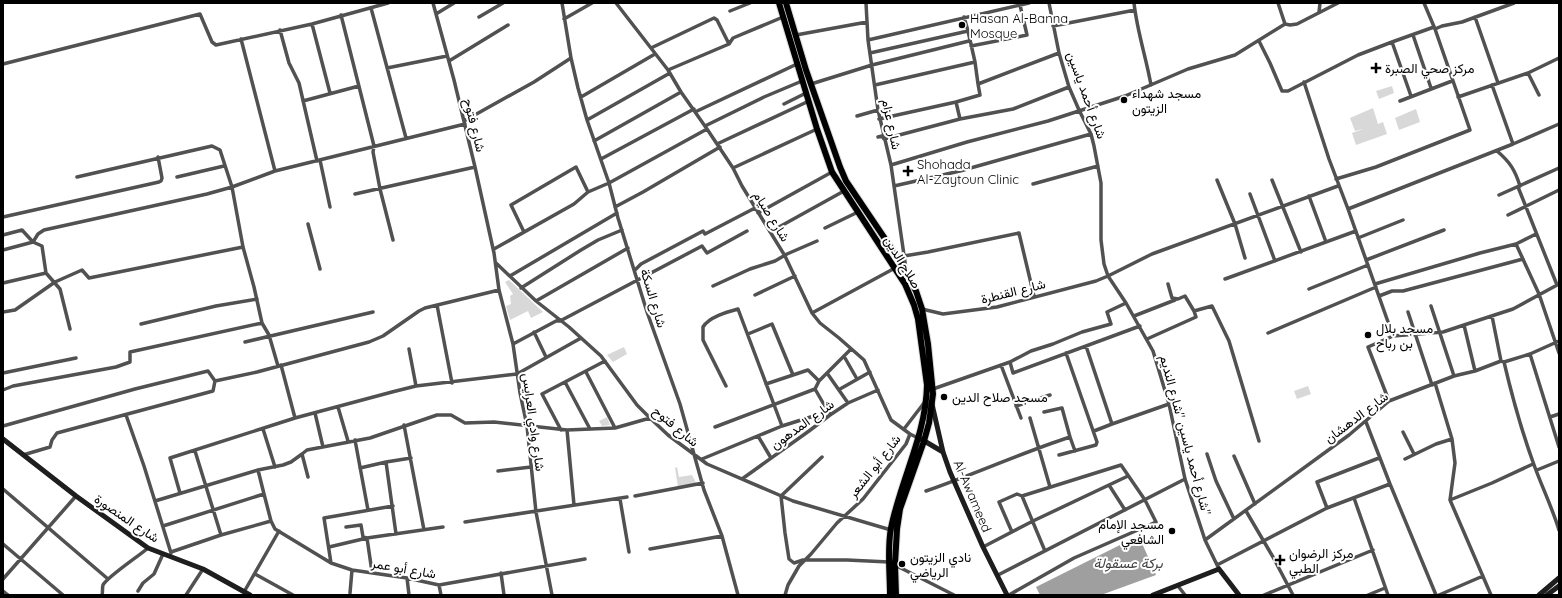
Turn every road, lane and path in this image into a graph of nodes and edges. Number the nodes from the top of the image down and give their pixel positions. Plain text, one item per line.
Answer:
1 (388, 3) edge
2 (433, 3) edge
3 (454, 3) edge
4 (503, 3) edge
5 (562, 3) edge
6 (592, 3) edge
7 (616, 3) edge
8 (750, 3) edge
9 (778, 3) edge
10 (786, 3) edge
11 (866, 3) edge
12 (1029, 3) edge
13 (1049, 3) edge
14 (1134, 3) edge
15 (1278, 3) edge
16 (1320, 3) edge
17 (1338, 3) edge
18 (1424, 3) edge
19 (1514, 3) edge
20 (1020, 5) junction
21 (371, 8) junction
22 (1135, 10) junction
23 (730, 11) dead end
24 (1319, 12) junction
25 (436, 14) junction
26 (341, 15) junction
27 (479, 17) dead end
28 (783, 17) junction
29 (964, 17) junction
30 (1475, 18) junction
31 (564, 19) junction
32 (867, 22) junction
33 (312, 24) junction
34 (1285, 24) junction
35 (508, 25) dead end
36 (1053, 26) junction
37 (1434, 28) junction
38 (280, 30) junction
39 (968, 31) junction
40 (796, 35) junction
41 (1413, 35) junction
42 (241, 39) junction
43 (868, 40) junction
44 (969, 41) junction
45 (1259, 41) junction
46 (1392, 42) junction
47 (729, 44) junction
48 (971, 46) junction
49 (651, 48) junction
50 (870, 53) junction
51 (1059, 53) junction
52 (655, 54) junction
53 (447, 56) junction
54 (571, 58) junction
55 (1559, 58) edge
56 (449, 61) junction
57 (975, 62) junction
58 (3, 64) edge
59 (797, 64) junction
60 (872, 65) junction
61 (387, 68) junction
62 (669, 72) junction
63 (1528, 73) junction
64 (802, 81) junction
65 (1452, 81) junction
66 (1304, 82) junction
67 (1498, 82) junction
68 (811, 84) junction
69 (978, 84) junction
70 (875, 85) junction
71 (1151, 85) junction
72 (1492, 85) junction
73 (359, 86) junction
74 (1069, 87) junction
75 (1431, 88) junction
76 (680, 92) junction
77 (330, 93) junction
78 (806, 94) junction
79 (1538, 95) dead end
80 (1411, 96) junction
81 (581, 97) junction
82 (1458, 97) junction
83 (303, 101) junction
84 (809, 101) junction
85 (1400, 101) dead end
86 (956, 102) junction
87 (784, 104) dead end
88 (878, 110) junction
89 (1079, 110) junction
90 (695, 111) junction
91 (857, 116) dead end
92 (879, 119) junction
93 (960, 119) junction
94 (587, 120) junction
95 (464, 123) junction
96 (1559, 124) edge
97 (706, 128) junction
98 (817, 128) junction
99 (1091, 134) junction
100 (406, 138) junction
101 (878, 138) dead end
102 (884, 139) junction
103 (594, 141) junction
104 (1513, 144) junction
105 (718, 145) junction
106 (374, 146) junction
107 (1497, 151) junction
108 (158, 157) junction
109 (601, 159) junction
110 (319, 160) junction
111 (891, 165) junction
112 (224, 166) junction
113 (1098, 166) junction
114 (475, 167) junction
115 (733, 168) junction
116 (1559, 168) edge
117 (275, 171) junction
118 (832, 172) junction
119 (77, 177) dead end
120 (177, 177) dead end
121 (1336, 179) junction
122 (1217, 180) dead end
123 (1272, 180) dead end
124 (608, 183) junction
125 (1033, 184) dead end
126 (894, 186) junction
127 (1338, 186) junction
128 (1519, 186) junction
129 (232, 187) junction
130 (380, 189) junction
131 (1559, 190) edge
132 (588, 192) junction
133 (844, 192) junction
134 (355, 194) dead end
135 (1250, 194) dead end
136 (1499, 195) dead end
137 (1309, 196) junction
138 (1282, 205) junction
139 (1526, 206) junction
140 (330, 207) dead end
141 (615, 207) junction
142 (755, 208) junction
143 (1348, 208) junction
144 (858, 212) junction
145 (617, 213) junction
146 (758, 213) junction
147 (1259, 215) junction
148 (1508, 215) dead end
149 (3, 217) edge
150 (1100, 220) joint
151 (1403, 220) dead end
152 (308, 224) dead end
153 (1235, 224) junction
154 (825, 228) dead end
155 (622, 230) junction
156 (1444, 230) dead end
157 (747, 231) dead end
158 (1356, 231) junction
159 (524, 232) junction
160 (770, 232) junction
161 (1536, 234) junction
162 (3, 235) edge
163 (1358, 238) junction
164 (393, 240) dead end
165 (817, 241) dead end
166 (33, 242) junction
167 (1326, 242) junction
168 (1516, 244) junction
169 (242, 248) junction
170 (628, 248) junction
171 (3, 250) edge
172 (494, 251) junction
173 (1301, 252) junction
174 (785, 256) junction
175 (904, 256) junction
176 (1245, 258) dead end
177 (1523, 259) junction
178 (1366, 260) junction
179 (1276, 261) junction
180 (496, 263) junction
181 (1368, 265) junction
182 (896, 268) junction
183 (320, 270) dead end
184 (635, 270) junction
185 (46, 273) junction
186 (906, 273) junction
187 (510, 276) junction
188 (795, 276) junction
189 (1108, 276) junction
190 (1225, 279) dead end
191 (638, 280) junction
192 (55, 282) junction
193 (3, 284) edge
194 (1168, 284) dead end
195 (1558, 284) edge
196 (713, 286) dead end
197 (1375, 286) junction
198 (521, 288) junction
199 (1309, 288) dead end
200 (499, 290) junction
201 (1540, 294) junction
202 (755, 295) dead end
203 (1034, 296) junction
204 (1379, 296) junction
205 (257, 299) junction
206 (1178, 299) junction
207 (536, 301) junction
208 (1126, 303) junction
209 (436, 305) junction
210 (1431, 306) dead end
211 (922, 309) junction
212 (1194, 311) junction
213 (3, 312) edge
214 (373, 312) dead end
215 (1408, 312) dead end
216 (812, 313) junction
217 (1134, 316) junction
218 (1492, 316) junction
219 (560, 321) junction
220 (262, 323) junction
221 (141, 324) dead end
222 (1464, 325) junction
223 (1140, 326) junction
224 (70, 328) dead end
225 (534, 332) junction
226 (1439, 332) junction
227 (1268, 333) dead end
228 (1416, 333) junction
229 (748, 334) junction
230 (269, 336) junction
231 (1393, 336) junction
232 (581, 338) junction
233 (1147, 339) junction
234 (245, 342) dead end
235 (1557, 342) edge
236 (513, 344) junction
237 (1086, 346) junction
238 (851, 348) junction
239 (409, 349) dead end
240 (1559, 352) edge
241 (1066, 353) junction
242 (1530, 354) junction
243 (546, 357) junction
244 (76, 358) dead end
245 (844, 358) dead end
246 (606, 361) junction
247 (1010, 362) junction
248 (1502, 362) junction
249 (279, 365) junction
250 (1001, 365) junction
251 (1475, 371) junction
252 (586, 372) junction
253 (870, 372) junction
254 (3, 373) edge
255 (827, 373) junction
256 (517, 374) junction
257 (793, 374) junction
258 (1454, 376) junction
259 (857, 379) junction
260 (215, 381) junction
261 (819, 381) junction
262 (565, 382) junction
263 (452, 383) junction
264 (766, 384) junction
265 (1433, 384) junction
266 (416, 386) junction
267 (726, 386) dead end
268 (815, 389) junction
269 (840, 389) junction
270 (933, 389) junction
271 (3, 390) edge
272 (878, 390) junction
273 (1050, 395) dead end
274 (929, 400) junction
275 (1389, 401) junction
276 (848, 404) junction
277 (1169, 404) junction
278 (773, 406) junction
279 (1016, 406) junction
280 (338, 407) junction
281 (1044, 412) dead end
282 (315, 413) junction
283 (1559, 414) edge
284 (126, 415) junction
285 (830, 415) junction
286 (1550, 417) junction
287 (295, 418) junction
288 (650, 418) junction
289 (1021, 418) dead end
290 (1030, 418) dead end
291 (821, 422) junction
292 (1366, 422) junction
293 (1112, 424) junction
294 (404, 425) junction
295 (3, 426) edge
296 (527, 426) junction
297 (782, 426) junction
298 (715, 427) dead end
299 (615, 428) junction
300 (262, 429) junction
301 (590, 429) junction
302 (904, 429) junction
303 (561, 430) junction
304 (567, 430) junction
305 (1094, 431) junction
306 (1403, 432) dead end
307 (910, 434) junction
308 (758, 436) junction
309 (1070, 437) junction
310 (3, 439) edge
311 (921, 439) junction
312 (1452, 439) junction
313 (355, 440) junction
314 (348, 441) junction
315 (1258, 441) dead end
316 (323, 447) junction
317 (1040, 447) junction
318 (1559, 447) edge
319 (195, 451) junction
320 (1075, 451) junction
321 (943, 452) junction
322 (302, 454) junction
323 (694, 454) junction
324 (1207, 454) dead end
325 (1414, 454) junction
326 (1059, 455) dead end
327 (23, 456) junction
328 (1234, 456) dead end
329 (822, 457) dead end
330 (411, 458) junction
331 (771, 458) junction
332 (1379, 458) junction
333 (702, 459) junction
334 (1405, 459) dead end
335 (1559, 461) edge
336 (386, 462) junction
337 (1533, 464) junction
338 (275, 468) junction
339 (360, 468) junction
340 (531, 468) junction
341 (258, 470) junction
342 (1536, 470) junction
343 (498, 471) dead end
344 (1128, 476) junction
345 (308, 477) dead end
346 (1185, 478) junction
347 (742, 479) junction
348 (954, 481) junction
349 (702, 482) junction
350 (1390, 484) junction
351 (1109, 485) junction
352 (206, 486) junction
353 (1050, 486) junction
354 (3, 490) edge
355 (926, 491) dead end
356 (180, 493) junction
357 (264, 494) junction
358 (76, 496) junction
359 (635, 496) dead end
360 (781, 496) junction
361 (1022, 496) junction
362 (627, 497) dead end
363 (1354, 498) junction
364 (620, 499) junction
365 (1145, 500) junction
366 (1450, 500) junction
367 (155, 501) junction
368 (1255, 504) junction
369 (574, 505) junction
370 (393, 506) junction
371 (1327, 508) junction
372 (214, 510) junction
373 (368, 510) junction
374 (1125, 510) junction
375 (1246, 511) junction
376 (536, 512) junction
377 (844, 515) junction
378 (1234, 519) junction
379 (271, 521) junction
380 (1033, 521) junction
381 (465, 522) dead end
382 (163, 526) junction
383 (346, 527) dead end
384 (443, 527) dead end
385 (47, 528) junction
386 (424, 530) junction
387 (891, 530) junction
388 (1559, 530) edge
389 (278, 531) junction
390 (1012, 532) junction
391 (396, 534) junction
392 (221, 535) junction
393 (722, 536) junction
394 (367, 538) junction
395 (1205, 540) junction
396 (1264, 541) junction
397 (3, 544) edge
398 (329, 547) junction
399 (148, 548) junction
400 (983, 548) junction
401 (650, 549) dead end
402 (1373, 550) junction
403 (1045, 551) junction
404 (629, 552) dead end
405 (163, 554) junction
406 (171, 555) junction
407 (20, 559) junction
408 (585, 559) dead end
409 (803, 560) junction
410 (331, 563) junction
411 (892, 563) junction
412 (547, 566) junction
413 (1218, 567) junction
414 (203, 569) junction
415 (352, 570) junction
416 (372, 572) junction
417 (501, 573) junction
418 (255, 574) junction
419 (998, 575) junction
420 (1483, 576) junction
421 (407, 578) junction
422 (1559, 578) edge
423 (3, 579) edge
424 (108, 580) junction
425 (439, 585) junction
426 (1288, 585) junction
427 (1178, 586) junction
428 (1559, 586) edge
429 (1385, 588) junction
430 (3, 590) edge
431 (138, 591) dead end
432 (245, 593) edge
433 (350, 593) dead end
434 (8, 595) edge
435 (62, 595) edge
436 (102, 595) edge
437 (186, 595) edge
438 (250, 595) edge
439 (294, 595) edge
440 (409, 595) edge
441 (442, 595) edge
442 (504, 595) edge
443 (552, 595) edge
444 (738, 595) edge
445 (785, 595) edge
446 (890, 595) edge
447 (896, 595) edge
448 (954, 595) edge
449 (1008, 595) edge
450 (1153, 595) edge
451 (1184, 595) edge
452 (1237, 595) edge
453 (1264, 595) edge
454 (1293, 595) edge
455 (1368, 595) edge
456 (1388, 595) edge
457 (1436, 595) edge
458 (1439, 595) edge
459 (1491, 595) edge
460 (1539, 595) edge
461 (1548, 595) edge

1 - 21 street
2 - 25 street, شارع فتوح
3 - 25 street
4 - 27 street
5 - 31 street, شارع السكة
6 - 31 street
7 - 49 street, شارع صيام
8 - 23 street
9 - 28 highway, صلاح الدين
10 - 40 highway, صلاح الدين
11 - 32 street, شارع عزام
12 - 20 street
13 - 36 street, شارع أحمد ياسين
14 - 22 street
15 - 34 street
16 - 24 street
17 - 24 street
18 - 37 street
19 - 30 street
20 - 29 street
20 - 48 street
21 - 26 street
21 - 61 street
22 - 36 street
22 - 71 street
24 - 34 street
25 - 53 street, شارع فتوح
26 - 33 street
26 - 73 street
28 - 47 street
28 - 59 highway, صلاح الدين
29 - 39 street
29 - 43 street
30 - 37 street
30 - 67 street
31 - 54 street, شارع السكة
32 - 40 street
32 - 43 street, شارع عزام
33 - 38 street
33 - 77 street
34 - 45 street
35 - 56 street
36 - 51 street, شارع أحمد ياسين
37 - 41 street
37 - 65 street
38 - 42 street
38 - 83 street
39 - 44 street
39 - 50 street
40 - 68 highway, صلاح الدين
41 - 46 street
41 - 75 street
42 - 58 street
42 - 117 street
43 - 50 street, شارع عزام
44 - 48 street
44 - 60 street
45 - 66 street
45 - 71 street
46 - 66 street
46 - 80 street
47 - 49 street
47 - 62 street
48 - 57 street
49 - 52 street, شارع صيام
50 - 60 street, شارع عزام
51 - 69 street
51 - 74 street, شارع أحمد ياسين
52 - 62 street, شارع صيام
52 - 81 street
53 - 56 street, شارع فتوح
53 - 61 street
54 - 81 street, شارع السكة
54 - 95 street
55 - 63 street
56 - 95 street, شارع فتوح
57 - 69 street
57 - 70 street
59 - 64 highway, صلاح الدين
59 - 90 street
60 - 68 street
60 - 70 street, شارع عزام
61 - 100 street
62 - 76 street, شارع صيام
62 - 94 street
63 - 67 street
63 - 79 street
64 - 78 highway, صلاح الدين
64 - 97 street
65 - 75 street
65 - 82 street
66 - 121 street
67 - 72 street
68 - 186 highway, صلاح الدين
69 - 86 street
70 - 88 street, شارع عزام
71 - 89 street
72 - 82 street
72 - 104 street
73 - 77 street
73 - 106 street
74 - 89 street, شارع أحمد ياسين
74 - 93 street
75 - 80 street
76 - 90 street, شارع صيام
76 - 103 street
77 - 83 street
78 - 84 highway, صلاح الدين
78 - 87 street
80 - 85 street
81 - 94 street, شارع السكة
82 - 121 street
83 - 110 street
84 - 98 highway, صلاح الدين
84 - 105 street
86 - 92 street
86 - 93 street
88 - 91 street
88 - 92 street, شارع عزام
89 - 99 street, شارع أحمد ياسين
89 - 111 street
90 - 97 street, شارع صيام
90 - 109 street
92 - 102 street, شارع عزام
93 - 102 street
94 - 103 street, شارع السكة
95 - 100 street
95 - 114 street, شارع فتوح
96 - 104 street
97 - 105 street, شارع صيام
97 - 124 street
98 - 115 street
98 - 118 highway, صلاح الدين
99 - 113 street, شارع أحمد ياسين
99 - 126 street
100 - 106 street
101 - 102 street
102 - 111 street, شارع عزام
103 - 109 street, شارع السكة
104 - 107 street
105 - 115 street, شارع صيام
105 - 141 street
106 - 110 street
106 - 130 street
107 - 128 street
107 - 143 street
108 - 112 street
108 - 119 street
108 - 149 street
109 - 124 street, شارع السكة
110 - 117 street
110 - 140 street
111 - 126 street, شارع عزام
112 - 120 street
112 - 129 street
113 - 125 street
113 - 150 street, شارع أحمد ياسين
114 - 130 street
114 - 172 street, شارع فتوح
115 - 142 street, شارع صيام
116 - 128 street
117 - 129 street
118 - 133 highway, صلاح الدين
118 - 146 street
121 - 127 street
122 - 153 street
123 - 138 street
124 - 132 street
124 - 141 street, شارع السكة
126 - 175 street, شارع عزام
127 - 137 street, شارع القنطرة
127 - 143 street
128 - 136 street
128 - 139 street
129 - 166 street
129 - 169 street
130 - 134 street
130 - 164 street
131 - 139 street
132 - 159 street
132 - 159 street
133 - 144 highway, صلاح الدين
133 - 160 street
135 - 147 street
137 - 138 street, شارع القنطرة
137 - 167 street
138 - 147 street, شارع القنطرة
138 - 173 street
139 - 148 street
139 - 161 street
141 - 145 street, شارع السكة
142 - 146 street, شارع صيام
142 - 184 street
143 - 158 street
144 - 154 street
144 - 182 highway, صلاح الدين
145 - 155 street, شارع السكة
145 - 187 street
146 - 160 street, شارع صيام
147 - 153 street, شارع القنطرة
147 - 179 street
150 - 189 street, شارع أحمد ياسين "شارع النديم"
151 - 163 street
152 - 183 street
153 - 176 street
153 - 189 street, شارع القنطرة
155 - 170 street, شارع السكة
155 - 198 street
156 - 178 street
157 - 191 street
158 - 163 street
158 - 167 street
159 - 172 street
160 - 174 street, شارع صيام
161 - 168 street
161 - 195 street
162 - 166 street
163 - 178 street
165 - 174 street
166 - 171 street
166 - 185 street
167 - 173 street
168 - 177 street
168 - 197 street
169 - 192 street
169 - 205 street
170 - 184 street, شارع السكة
170 - 207 street
172 - 180 street, شارع وادي العرايس
173 - 179 street
174 - 188 street, شارع صيام
174 - 196 street
175 - 186 street, شارع عزام
175 - 203 street
177 - 201 street
177 - 204 street
178 - 181 street
179 - 190 street
180 - 187 street, شارع فتوح
180 - 200 street, شارع وادي العرايس
181 - 197 street
181 - 199 street
182 - 216 street
182 - 274 highway, صلاح الدين
184 - 191 street, شارع السكة
185 - 192 street
185 - 193 street
186 - 211 highway, صلاح الدين
187 - 198 street, شارع فتوح
188 - 202 street
188 - 216 street, شارع صيام
189 - 203 street, شارع القنطرة
189 - 208 street, شارع أحمد ياسين "شارع النديم"
191 - 219 street
191 - 323 street, شارع السكة
192 - 213 street
192 - 224 street
194 - 206 street
195 - 201 street
197 - 204 street
197 - 227 street
198 - 207 street, شارع فتوح
200 - 209 street
200 - 236 street, شارع وادي العرايس
201 - 218 street
201 - 235 street
203 - 211 street, شارع القنطرة
204 - 231 street
205 - 220 street
205 - 221 street
206 - 212 street
206 - 217 street
207 - 219 street, شارع فتوح
208 - 217 street, شارع أحمد ياسين "شارع النديم"
208 - 247 street
209 - 249 street
209 - 263 street
210 - 226 street
211 - 270 highway, صلاح الدين
212 - 233 street
212 - 315 street
214 - 230 street
215 - 228 street
216 - 238 street, شارع صيام
217 - 223 street, شارع أحمد ياسين "شارع النديم"
218 - 222 street
218 - 248 street
219 - 225 street
219 - 232 street, شارع فتوح
220 - 230 street
220 - 271 street
222 - 226 street
222 - 251 street
223 - 233 street, شارع أحمد ياسين "شارع النديم"
223 - 237 street
225 - 236 street
225 - 243 street
226 - 228 street
226 - 258 street
228 - 231 street
228 - 265 street
229 - 257 street
229 - 264 street
229 - 267 street
230 - 234 street
230 - 249 street
231 - 275 street
232 - 243 street
232 - 246 street, شارع فتوح
233 - 277 street, شارع أحمد ياسين "شارع النديم"
235 - 240 street
235 - 242 street, شارع الدهشان
236 - 256 street, شارع وادي العرايس
237 - 241 street
237 - 293 street
238 - 253 street, شارع صيام
238 - 255 street
239 - 266 street
241 - 247 street
241 - 305 street
242 - 248 street, شارع الدهشان
242 - 286 street
243 - 256 street
244 - 254 street
245 - 259 street
246 - 252 street
246 - 288 street, شارع فتوح
247 - 250 street
248 - 251 street, شارع الدهشان
248 - 337 street
249 - 260 street
249 - 287 street
250 - 270 street
250 - 279 street
251 - 258 street, شارع الدهشان
252 - 262 street
252 - 299 street
253 - 259 street
253 - 272 street, شارع صيام
255 - 261 street
255 - 269 street
256 - 263 street
256 - 296 street, شارع وادي العرايس
257 - 261 street
257 - 264 street
258 - 265 street, شارع الدهشان
259 - 269 street
260 - 284 street
260 - 295 street
261 - 268 street
262 - 301 street
262 - 303 street
263 - 266 street
264 - 278 street
265 - 275 street, شارع الدهشان
265 - 312 street
266 - 280 street
268 - 278 street
268 - 285 street
269 - 276 street
270 - 274 highway, صلاح الدين
272 - 276 street, شارع المدهون
272 - 302 street, شارع صيام
273 - 279 street
274 - 302 street
274 - 311 highway, صلاح الدين
274 - 321 main road, Al-Awameed
275 - 292 street, شارع الدهشان
276 - 285 street, شارع المدهون
277 - 293 street
277 - 346 street, شارع أحمد ياسين "شارع النديم"
278 - 297 street
278 - 298 street
279 - 289 street
280 - 282 street
280 - 314 street
281 - 309 street
282 - 287 street
282 - 316 street
283 - 286 street
284 - 327 street
284 - 367 street
285 - 291 street, شارع المدهون
286 - 318 street
287 - 300 street
288 - 299 street
288 - 323 street, شارع فتوح
290 - 317 street
291 - 297 street
291 - 331 street, شارع المدهون
292 - 332 street
292 - 368 street, شارع الدهشان
293 - 305 street
294 - 296 street
294 - 313 street
294 - 330 street
296 - 303 street
296 - 340 street, شارع وادي العرايس
297 - 308 street
299 - 301 street
300 - 319 street
300 - 338 street
301 - 304 street
302 - 307 street, شارع صيام
303 - 304 street
304 - 369 street
305 - 320 street
306 - 325 street
307 - 311 street, شارع أبو الشعر
307 - 377 street, شارع أبو الشعر
308 - 331 street
308 - 333 street
309 - 317 street
309 - 320 street
310 - 327 main road, شارع المنصورة
311 - 321 main road
311 - 387 highway, صلاح الدين
311 - 411 highway, صلاح الدين
312 - 325 street
312 - 366 street
313 - 314 street
313 - 339 street
314 - 316 street
316 - 322 street
317 - 348 street
317 - 353 street
319 - 352 street
319 - 356 street
320 - 326 street
321 - 348 main road, Al-Awameed
322 - 338 street
322 - 345 street
323 - 333 street, شارع فتوح
323 - 349 street, شارع السكة
324 - 378 street
325 - 334 street
327 - 358 main road, شارع المنصورة
328 - 368 street
329 - 360 street
330 - 336 street
330 - 386 street
331 - 347 street, شارع المدهون
332 - 350 street
332 - 371 street
333 - 347 street, شارع فتوح
335 - 342 street
336 - 339 street
336 - 370 street
337 - 342 street
337 - 366 street
338 - 341 street
339 - 373 street
340 - 343 street
340 - 376 street, شارع وادي العرايس
341 - 352 street
341 - 357 street
342 - 388 street
344 - 351 street
344 - 353 street
344 - 365 street
346 - 365 street
346 - 395 street, شارع أحمد ياسين "شارع النديم"
347 - 360 street, شارع فتوح
348 - 355 street
348 - 400 main road, Al-Awameed
349 - 359 street
349 - 393 street, شارع السكة
350 - 363 street
350 - 457 street
351 - 374 street
351 - 380 street
352 - 356 street
352 - 372 street
353 - 361 street
354 - 385 street
356 - 367 street
357 - 372 street
357 - 379 street
358 - 385 street
358 - 399 main road, شارع المنصورة
360 - 377 street, شارع فتوح
360 - 409 street
361 - 380 street
361 - 390 street
362 - 364 street
363 - 371 street
363 - 402 street
364 - 369 street
364 - 404 street
365 - 374 street
365 - 449 street
366 - 420 street
367 - 382 street
368 - 375 street, شارع الدهشان
369 - 376 street
370 - 373 street
370 - 391 street
371 - 396 street
372 - 382 street
372 - 392 street
373 - 398 street
374 - 403 street
375 - 378 street, شارع الدهشان
375 - 396 street
376 - 381 street
376 - 412 street, شارع وادي العرايس
377 - 387 street, شارع فتوح
377 - 409 street, شارع أبو الشعر
378 - 395 street, شارع الدهشان
379 - 389 street, شارع أبو عمر
379 - 392 street
380 - 390 street
380 - 403 street
382 - 406 street
383 - 394 street
384 - 386 street
385 - 407 street
385 - 424 street
386 - 391 street
387 - 411 highway, صلاح الدين
389 - 410 street, شارع أبو عمر
389 - 418 street
390 - 400 street
391 - 394 street
392 - 406 street
393 - 401 street
393 - 444 street, شارع السكة
394 - 398 street
394 - 416 street
395 - 413 street, شارع أحمد ياسين "شارع النديم"
396 - 413 street
396 - 426 street
397 - 407 street
398 - 410 street
399 - 405 main road, شارع المنصورة
399 - 424 street
400 - 419 main road, Al-Awameed
402 - 426 street
402 - 429 street
403 - 419 street
405 - 406 main road, شارع المنصورة
405 - 431 street
406 - 414 main road, شارع المنصورة
407 - 423 street
407 - 435 street
408 - 412 street, شارع أبو عمر
409 - 411 street
409 - 445 street, شارع أبو الشعر
410 - 415 street, شارع أبو عمر
411 - 446 highway, صلاح الدين
411 - 447 highway, صلاح الدين
411 - 448 street
412 - 417 street, شارع أبو عمر
412 - 443 street, شارع وادي العرايس
413 - 427 main road
413 - 452 main road
414 - 432 main road, شارع المنصورة
414 - 437 street
415 - 416 street, شارع أبو عمر
415 - 433 street
416 - 421 street, شارع أبو عمر
417 - 425 street, شارع أبو عمر
417 - 442 street
418 - 432 street
418 - 439 street
419 - 449 main road, Al-Awameed
420 - 458 street
420 - 459 street
421 - 425 street, شارع أبو عمر
421 - 440 street
422 - 460 main road
424 - 436 street
425 - 441 street
426 - 453 street
426 - 454 street
427 - 450 main road
427 - 451 street
428 - 461 main road
429 - 455 street
429 - 456 street
430 - 434 street
432 - 438 main road, شارع المنصورة

